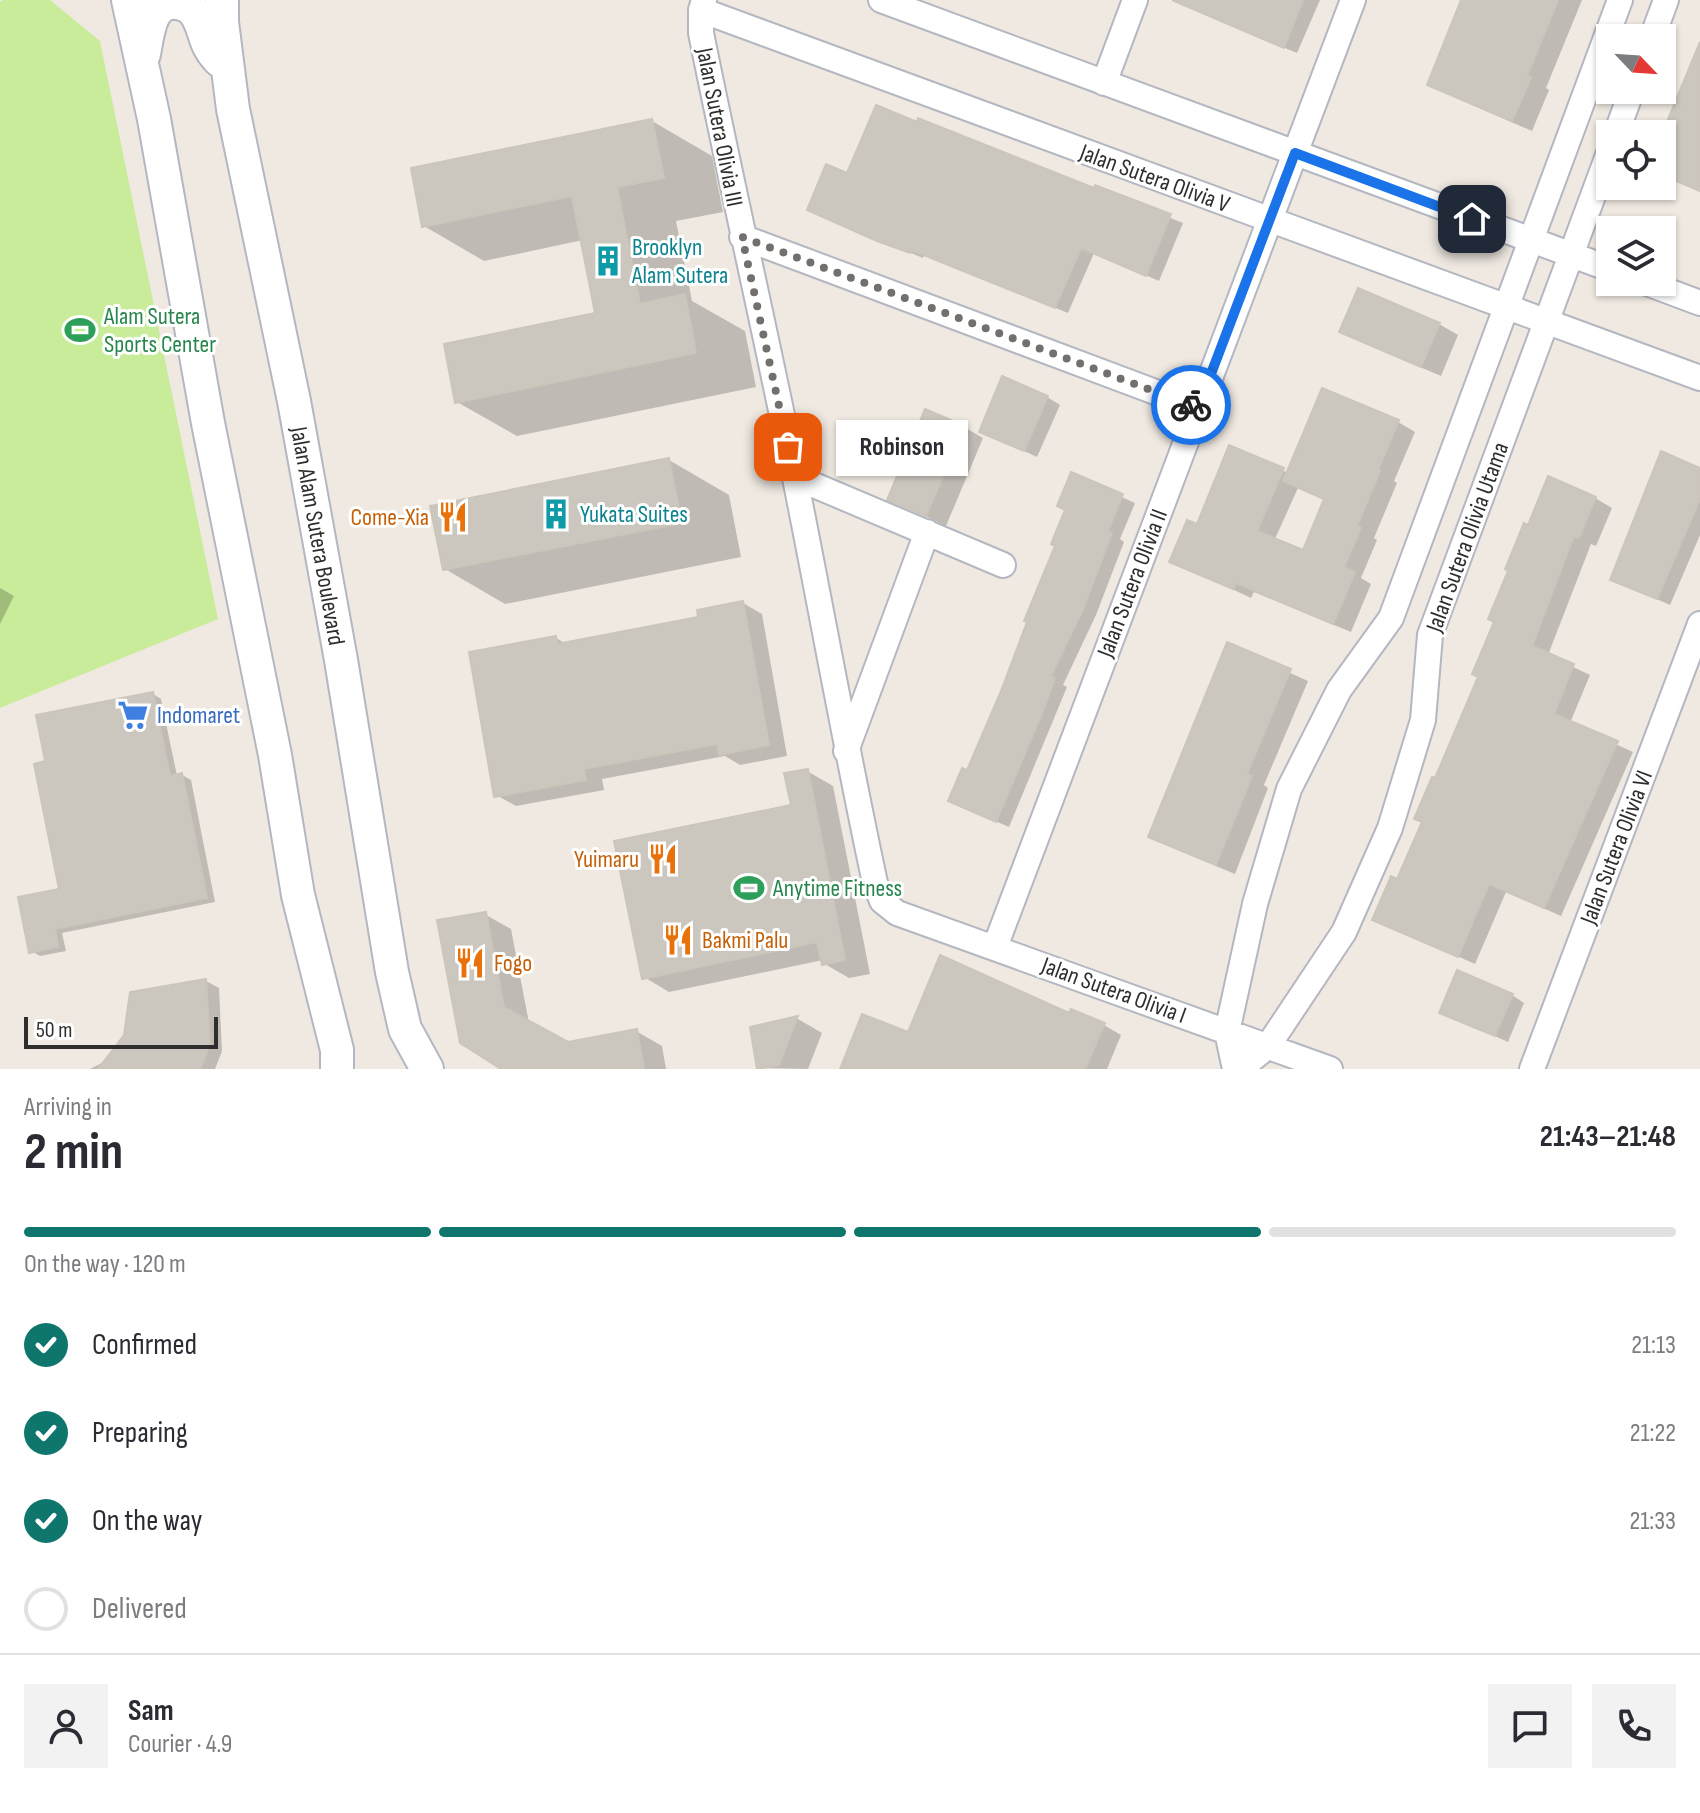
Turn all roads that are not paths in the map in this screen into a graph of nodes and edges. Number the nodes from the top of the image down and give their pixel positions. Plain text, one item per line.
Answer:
1 (128, 0) edge
2 (222, 0) edge
3 (881, 0) edge
4 (1135, 0) edge
5 (1353, 0) edge
6 (1620, 0) edge
7 (1666, 0) edge
8 (702, 5) edge
9 (915, 6) edge
10 (1657, 24) edge
11 (143, 65) junction
12 (227, 67) junction
13 (1104, 83) junction
14 (1295, 153) junction
15 (1596, 187) edge
16 (1270, 220) junction
17 (742, 237) junction
18 (1531, 241) junction
19 (1571, 254) junction
20 (1596, 264) edge
21 (1676, 294) edge
22 (1700, 303) edge
23 (1506, 308) junction
24 (1547, 320) junction
25 (1700, 378) edge
26 (1198, 408) junction
27 (795, 477) junction
28 (927, 532) junction
29 (1003, 565) dead end
30 (1391, 618) junction
31 (1700, 624) edge
32 (1430, 635) junction
33 (846, 751) junction
34 (897, 913) joint
35 (995, 947) junction
36 (1227, 1032) junction
37 (1268, 1046) junction
38 (337, 1069) edge
39 (427, 1069) edge
40 (1238, 1069) edge
41 (1330, 1069) edge
42 (1532, 1069) edge

1 - 11 main road
2 - 12 main road, Jalan Alam Sutera Boulevard
3 - 9 street
4 - 13 street
5 - 14 street, Jalan Sutera Olivia II
6 - 18 street, Jalan Sutera Olivia Utama
7 - 10 street
8 - 16 street, Jalan Sutera Olivia V
8 - 17 street, Jalan Sutera Olivia III
9 - 13 street
11 - 12 main road
11 - 38 main road
12 - 39 main road, Jalan Alam Sutera Boulevard
13 - 14 street
14 - 16 street, Jalan Sutera Olivia II
14 - 18 street
15 - 19 street, Jalan Sutera Olivia Utama
16 - 23 street, Jalan Sutera Olivia V
16 - 26 street, Jalan Sutera Olivia II
17 - 26 street
17 - 27 street, Jalan Sutera Olivia III
18 - 19 street
18 - 23 street, Jalan Sutera Olivia Utama
19 - 20 street
19 - 24 street, Jalan Sutera Olivia Utama
21 - 22 street
23 - 24 street, Jalan Sutera Olivia V
23 - 30 street, Jalan Sutera Olivia Utama
24 - 25 street, Jalan Sutera Olivia V
24 - 32 street, Jalan Sutera Olivia Utama
26 - 35 street, Jalan Sutera Olivia II
27 - 28 street
27 - 33 street, Jalan Sutera Olivia III
28 - 29 street
28 - 33 street
30 - 32 street
30 - 36 street, Jalan Sutera Olivia Utama
31 - 42 street, Jalan Sutera Olivia VI
32 - 37 street, Jalan Sutera Olivia Utama
33 - 34 street, Jalan Sutera Olivia III
34 - 35 street, Jalan Sutera Olivia I
35 - 36 street, Jalan Sutera Olivia I
36 - 37 street, Jalan Sutera Olivia I
36 - 40 street, Jalan Sutera Olivia Utama
37 - 40 street, Jalan Sutera Olivia Utama
37 - 41 street, Jalan Sutera Olivia I

